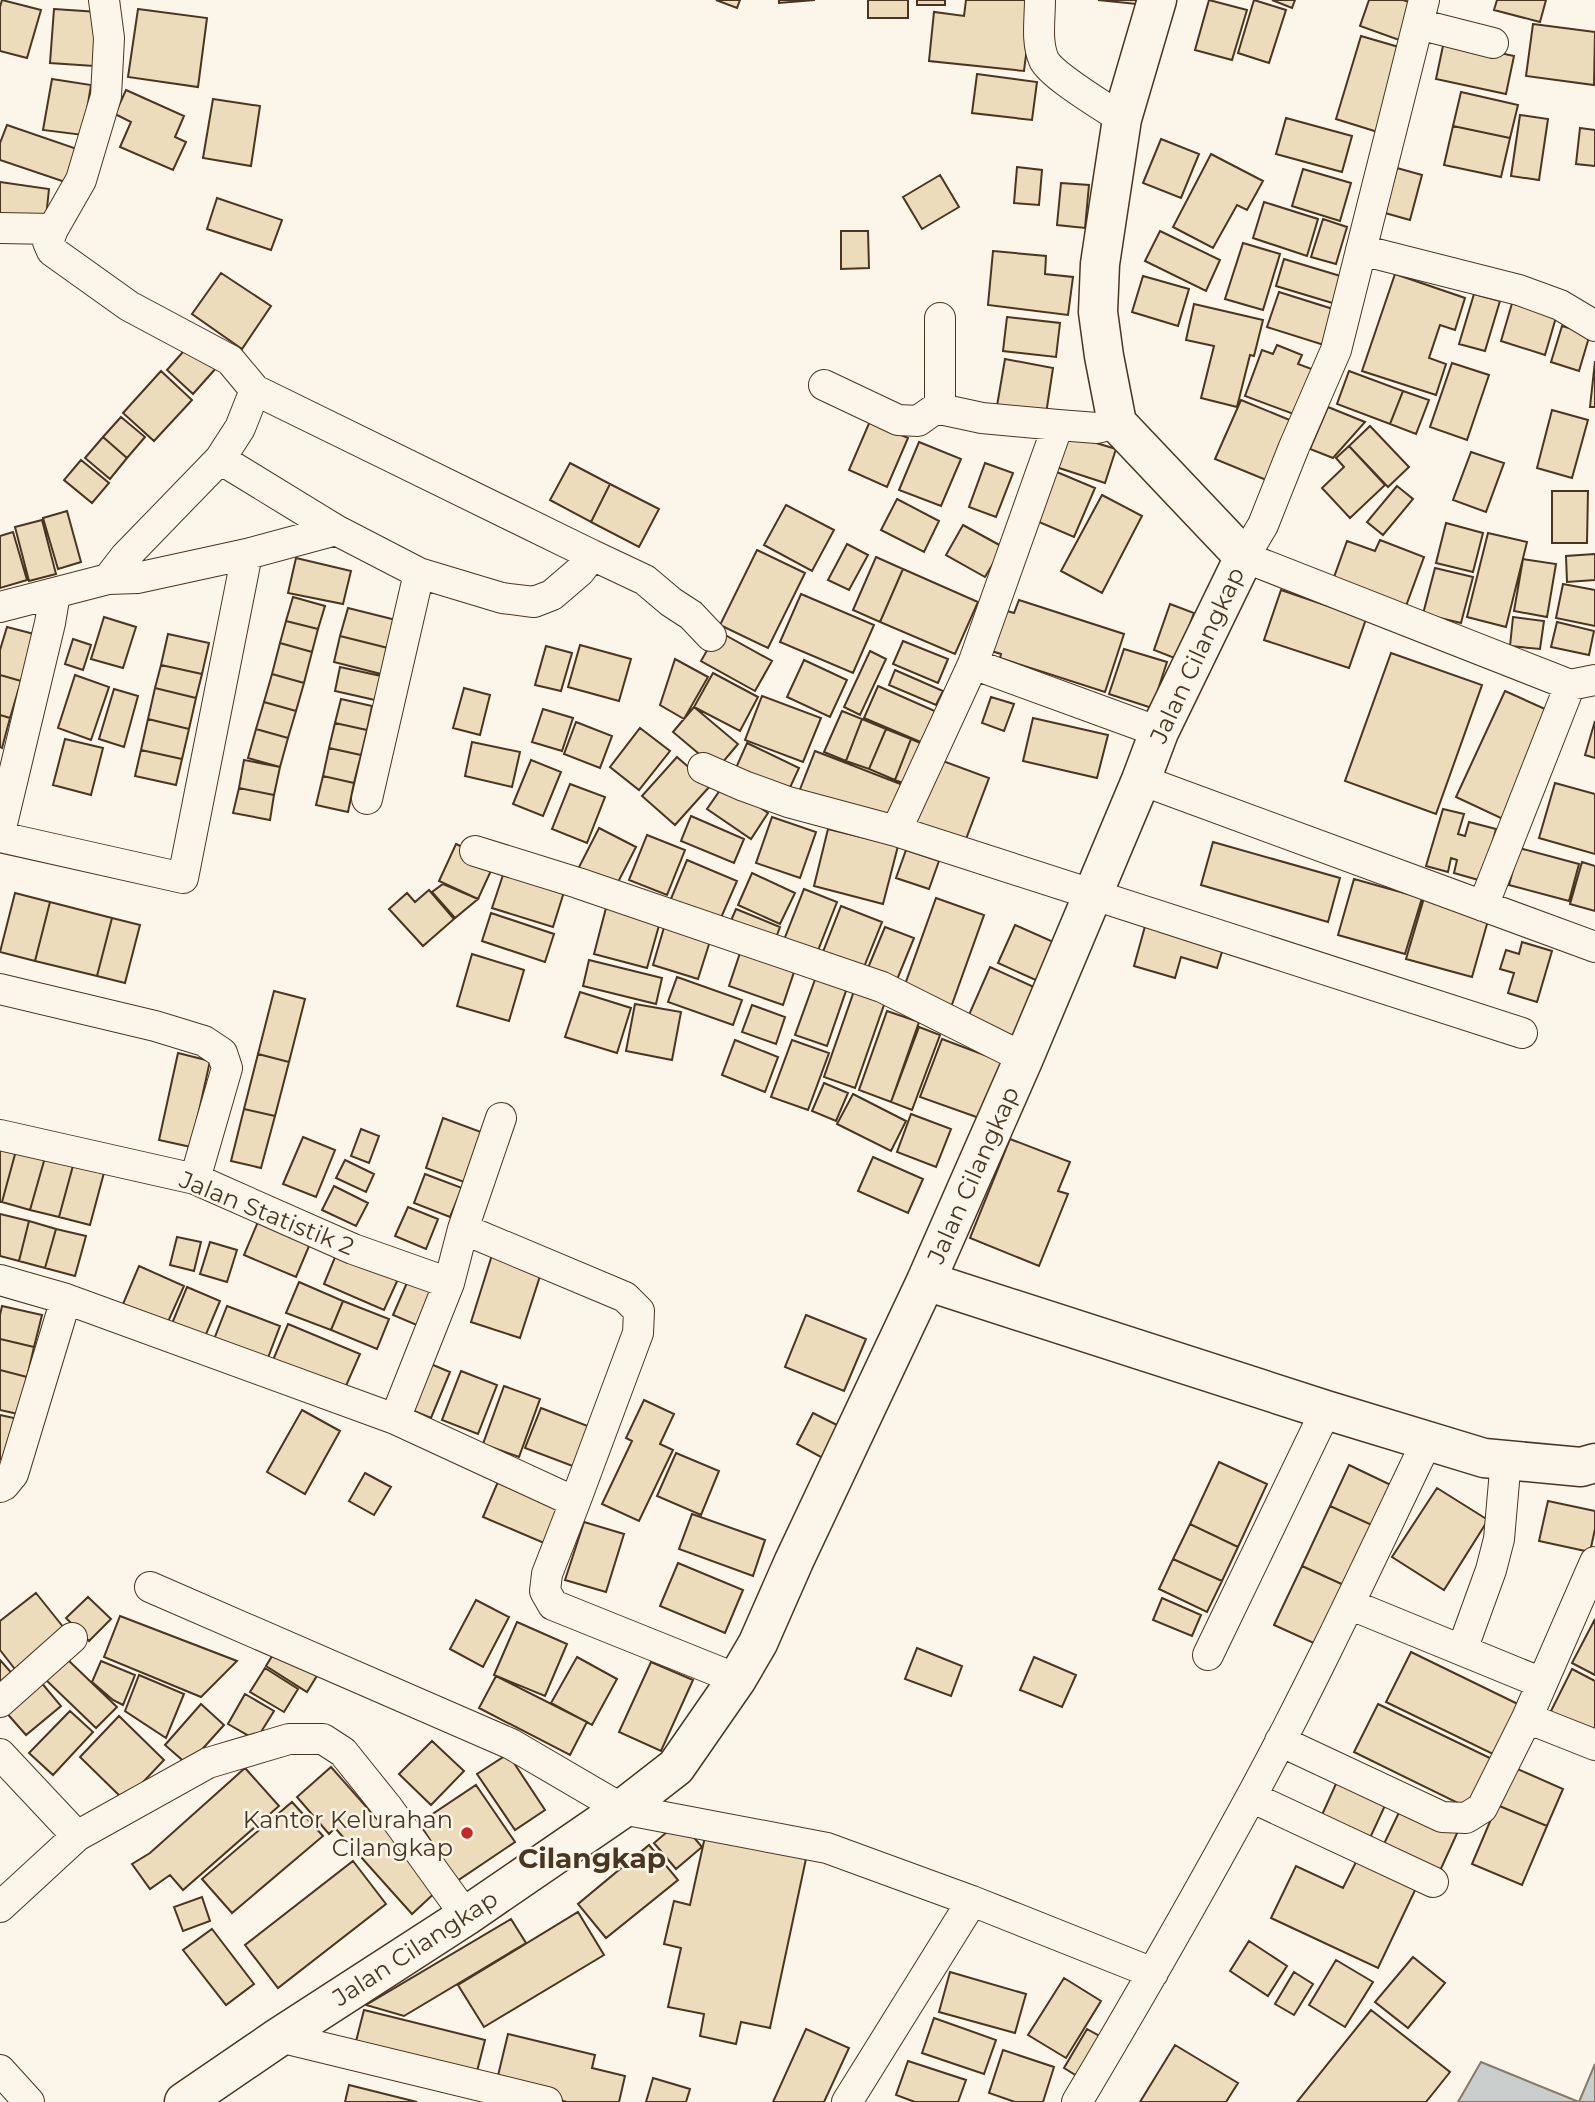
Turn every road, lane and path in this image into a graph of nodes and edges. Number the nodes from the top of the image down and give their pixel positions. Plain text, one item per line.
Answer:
1 (104, 0) edge
2 (1040, 0) edge
3 (1157, 0) edge
4 (1421, 12) edge
5 (1493, 43) dead end
6 (1122, 119) junction
7 (0, 228) edge
8 (53, 229) junction
9 (1361, 250) junction
10 (940, 318) dead end
11 (1595, 326) edge
12 (824, 385) dead end
13 (255, 390) junction
14 (940, 409) junction
15 (1117, 423) junction
16 (1058, 425) junction
17 (220, 459) junction
18 (336, 530) junction
19 (247, 554) junction
20 (592, 555) junction
21 (1244, 557) junction
22 (419, 573) junction
23 (108, 579) junction
24 (55, 593) junction
25 (0, 607) edge
26 (711, 636) dead end
27 (973, 664) junction
28 (1582, 682) edge
29 (1159, 732) junction
30 (704, 768) dead end
31 (1141, 780) junction
32 (367, 799) dead end
33 (896, 831) junction
34 (0, 834) edge
35 (475, 851) dead end
36 (1093, 895) junction
37 (1483, 906) junction
38 (1595, 947) edge
39 (0, 989) edge
40 (1522, 1033) dead end
41 (1024, 1058) junction
42 (501, 1118) dead end
43 (0, 1135) edge
44 (195, 1179) junction
45 (463, 1228) junction
46 (0, 1280) edge
47 (926, 1281) junction
48 (449, 1283) junction
49 (66, 1299) junction
50 (1326, 1410) junction
51 (395, 1419) junction
52 (1427, 1440) junction
53 (1506, 1459) junction
54 (1595, 1463) edge
55 (0, 1487) edge
56 (575, 1502) junction
57 (1595, 1562) edge
58 (150, 1587) dead end
59 (1349, 1604) junction
60 (72, 1638) dead end
61 (1462, 1650) junction
62 (1208, 1655) dead end
63 (737, 1679) junction
64 (1542, 1683) junction
65 (0, 1702) edge
66 (1527, 1718) junction
67 (1280, 1741) junction
68 (1595, 1745) edge
69 (0, 1754) edge
70 (1251, 1797) junction
71 (622, 1809) junction
72 (77, 1836) junction
73 (1433, 1882) dead end
74 (972, 1901) junction
75 (0, 1908) edge
76 (466, 1916) junction
77 (1153, 1973) junction
78 (279, 2037) junction
79 (0, 2070) edge
80 (29, 2102) edge
81 (184, 2102) edge
82 (547, 2102) edge
83 (847, 2102) edge
84 (1077, 2102) edge

1 - 8 street
2 - 6 street
3 - 6 street
4 - 5 street
4 - 9 street
6 - 15 street
7 - 8 street
8 - 13 street
9 - 11 street
9 - 21 street
10 - 14 street
12 - 14 street
13 - 17 street
13 - 20 street
14 - 16 street
15 - 16 street
15 - 21 street, Jalan Cilangkap
16 - 27 street
17 - 18 street
17 - 23 street
18 - 19 street
18 - 22 street
19 - 23 street
19 - 34 street
20 - 22 street
20 - 26 street
21 - 28 street
21 - 29 street, Jalan Cilangkap
22 - 32 street
23 - 24 street
24 - 25 street
24 - 34 street
27 - 29 street
27 - 33 street
28 - 37 street
29 - 31 street, Jalan Cilangkap
30 - 33 street
31 - 36 street, Jalan Cilangkap
31 - 37 street
33 - 36 street
35 - 41 street
36 - 40 street
36 - 41 street, Jalan Cilangkap
37 - 38 street
39 - 44 street
41 - 47 street, Jalan Cilangkap
42 - 45 street
43 - 44 street, Jalan Statistik 2
44 - 48 street, Jalan Statistik 2
45 - 48 street
45 - 56 street
46 - 49 street
47 - 50 street, Jalan Cilangkap
47 - 63 street, Jalan Cilangkap
48 - 51 street
49 - 51 street
49 - 55 street
50 - 52 street, Jalan Cilangkap
50 - 62 street
51 - 56 street
52 - 53 street, Jalan Cilangkap
52 - 59 street
53 - 54 street, Jalan Cilangkap
53 - 61 street
56 - 63 street
57 - 64 street
58 - 71 street
59 - 61 street
59 - 67 street
60 - 65 street
61 - 64 street
63 - 71 street, Jalan Cilangkap
64 - 66 street
66 - 67 street
66 - 68 street
67 - 70 street
69 - 72 street
70 - 73 street
70 - 77 street
71 - 74 street
71 - 76 street, Jalan Cilangkap
72 - 75 street
72 - 76 street
74 - 77 street
74 - 83 street
76 - 78 street, Jalan Cilangkap
77 - 84 street
78 - 81 street, Jalan Cilangkap
78 - 82 street
79 - 80 street

